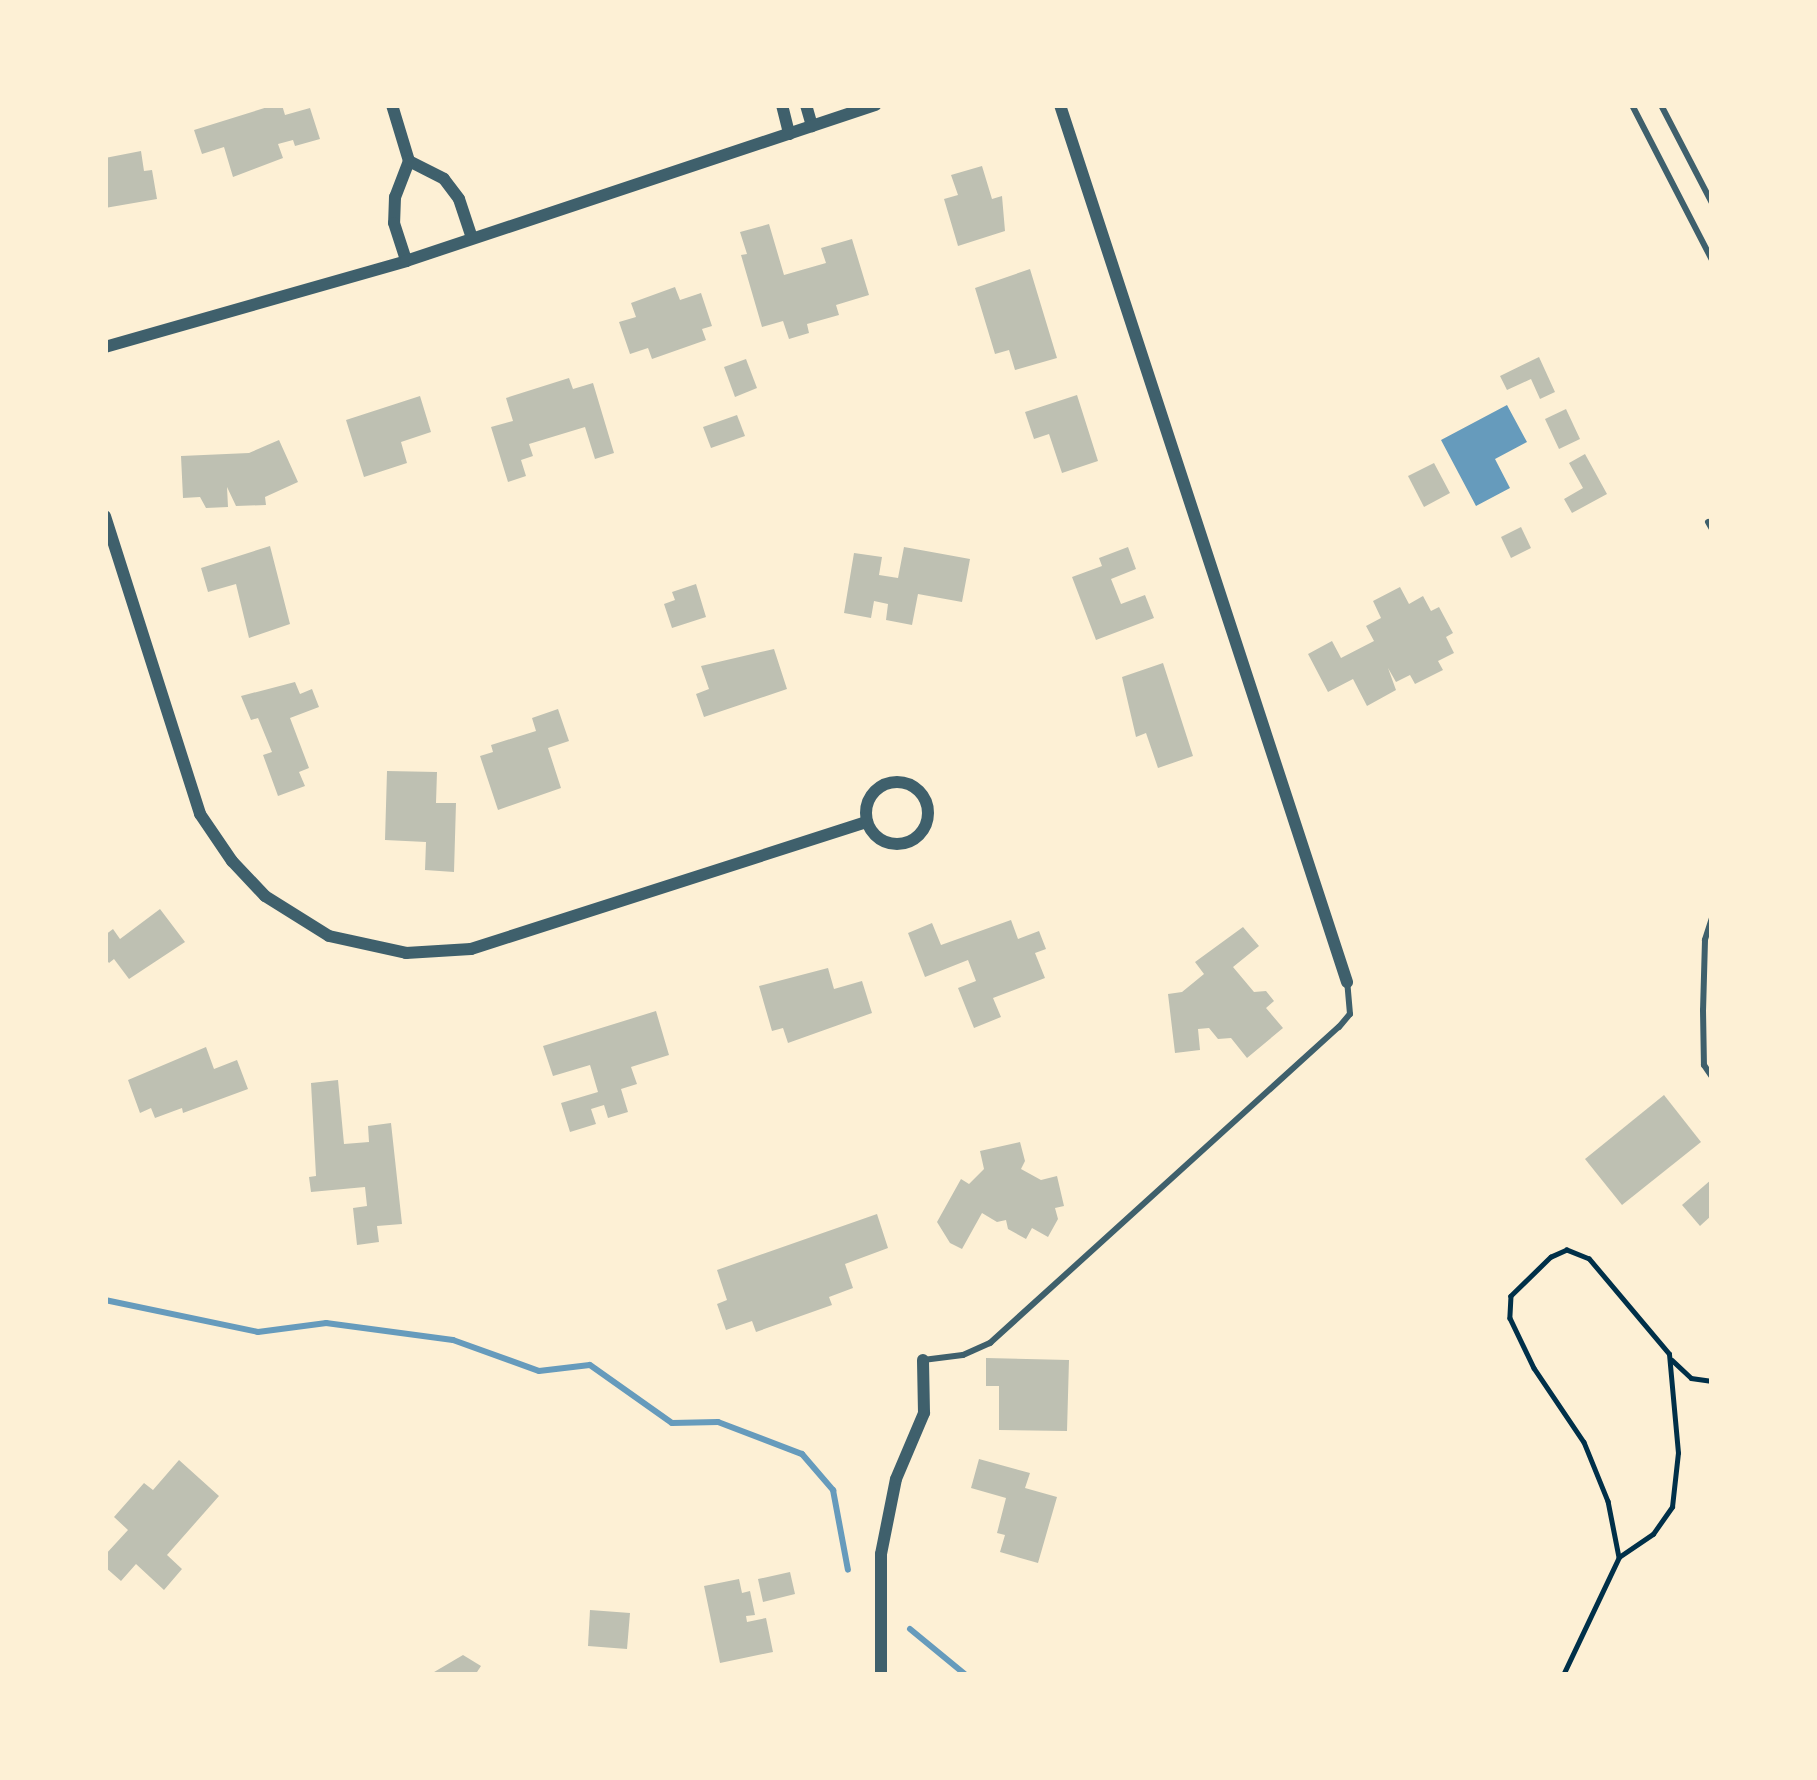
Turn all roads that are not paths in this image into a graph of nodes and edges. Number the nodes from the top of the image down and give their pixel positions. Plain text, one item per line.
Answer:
1 (392, 105) edge
2 (782, 105) edge
3 (806, 105) edge
4 (876, 105) edge
5 (1060, 105) edge
6 (1632, 105) edge
7 (1661, 105) edge
8 (812, 126) junction
9 (788, 134) junction
10 (410, 161) junction
11 (1712, 203) edge
12 (472, 238) junction
13 (1712, 260) edge
14 (406, 261) junction
15 (105, 347) edge
16 (105, 516) edge
17 (868, 822) junction
18 (1712, 918) edge
19 (1347, 982) joint
20 (1712, 1077) edge
21 (923, 1360) joint
22 (881, 1675) edge

1 - 10 street
2 - 9 street
3 - 8 street
4 - 8 street
5 - 19 street
6 - 13 lane
7 - 11 lane
8 - 9 street
9 - 12 street
10 - 12 street
10 - 14 street
12 - 14 street
14 - 15 street
16 - 17 street
17 - 17 street
18 - 20 lane
19 - 21 lane
21 - 22 street

